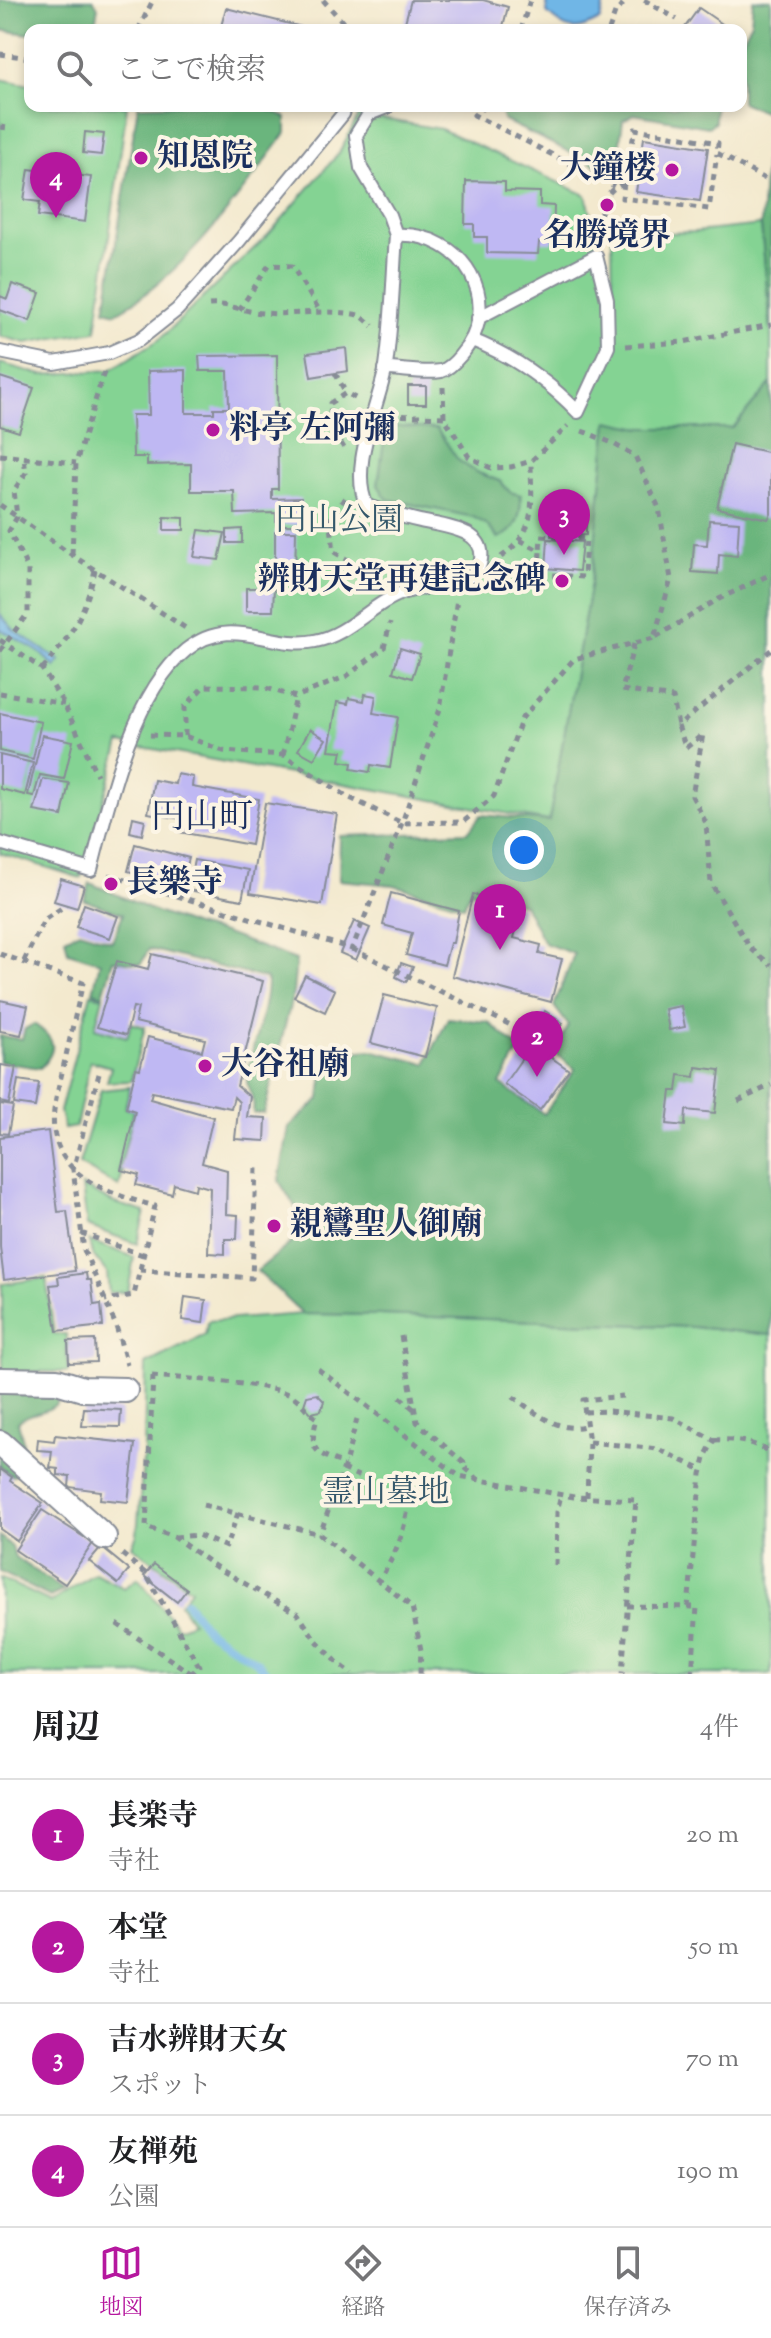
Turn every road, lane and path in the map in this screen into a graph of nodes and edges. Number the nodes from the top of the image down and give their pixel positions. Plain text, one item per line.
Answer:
1 (153, 0) edge
2 (323, 0) edge
3 (530, 0) edge
4 (627, 0) edge
5 (644, 0) edge
6 (677, 19) dead end
7 (141, 24) edge
8 (345, 24) edge
9 (523, 24) edge
10 (611, 24) edge
11 (0, 54) edge
12 (24, 57) edge
13 (344, 112) edge
14 (374, 112) edge
15 (478, 112) edge
16 (717, 153) junction
17 (771, 182) edge
18 (624, 183) junction
19 (614, 186) junction
20 (396, 235) junction
21 (596, 256) junction
22 (321, 313) junction
23 (478, 318) junction
24 (771, 325) edge
25 (389, 340) junction
26 (472, 340) junction
27 (608, 347) junction
28 (0, 352) edge
29 (109, 353) junction
30 (385, 369) junction
31 (335, 373) dead end
32 (346, 393) junction
33 (374, 408) junction
34 (578, 412) junction
35 (568, 426) junction
36 (0, 455) edge
37 (24, 458) junction
38 (531, 461) junction
39 (76, 463) junction
40 (362, 479) junction
41 (0, 505) edge
42 (17, 517) junction
43 (520, 540) junction
44 (540, 551) junction
45 (72, 555) junction
46 (479, 568) junction
47 (95, 570) junction
48 (771, 574) edge
49 (460, 582) junction
50 (396, 595) junction
51 (654, 638) junction
52 (205, 640) junction
53 (2, 641) edge
54 (635, 643) junction
55 (771, 650) edge
56 (0, 651) edge
57 (42, 669) junction
58 (0, 693) edge
59 (296, 697) junction
60 (64, 704) junction
61 (678, 726) junction
62 (133, 734) junction
63 (185, 736) junction
64 (283, 755) junction
65 (104, 789) dead end
66 (402, 823) junction
67 (0, 843) edge
68 (91, 870) junction
69 (66, 905) dead end
70 (352, 949) junction
71 (0, 954) edge
72 (24, 961) junction
73 (771, 965) edge
74 (519, 1029) dead end
75 (99, 1074) dead end
76 (771, 1085) edge
77 (738, 1101) dead end
78 (256, 1168) dead end
79 (73, 1170) junction
80 (80, 1233) junction
81 (143, 1255) junction
82 (140, 1270) junction
83 (105, 1300) junction
84 (401, 1336) dead end
85 (318, 1369) dead end
86 (153, 1376) dead end
87 (162, 1377) dead end
88 (0, 1380) edge
89 (125, 1390) joint
90 (623, 1396) dead end
91 (400, 1397) dead end
92 (513, 1397) dead end
93 (416, 1411) junction
94 (585, 1412) junction
95 (357, 1419) dead end
96 (588, 1425) junction
97 (714, 1440) junction
98 (589, 1442) junction
99 (0, 1443) edge
100 (771, 1453) edge
101 (344, 1467) junction
102 (702, 1470) junction
103 (480, 1480) junction
104 (561, 1495) junction
105 (587, 1497) junction
106 (203, 1505) dead end
107 (238, 1513) junction
108 (320, 1534) junction
109 (104, 1537) joint
110 (174, 1537) junction
111 (556, 1565) dead end
112 (379, 1581) junction
113 (627, 1606) junction
114 (688, 1607) junction
115 (117, 1624) dead end
116 (191, 1674) edge
117 (352, 1674) edge
118 (420, 1674) edge
119 (622, 1674) edge
120 (692, 1674) edge

1 - 7 path
2 - 8 path
3 - 9 path
4 - 10 path
5 - 6 path
11 - 12 path
13 - 29 lane
14 - 20 lane
15 - 19 path
16 - 17 path
16 - 18 path
16 - 18 path
18 - 19 path
19 - 21 path
20 - 23 lane
20 - 25 lane
21 - 23 lane
21 - 27 lane
22 - 22 path
22 - 25 path
23 - 26 lane
24 - 27 path
25 - 30 lane
26 - 30 lane
26 - 34 lane
27 - 34 lane
28 - 29 lane
29 - 39 path
30 - 33 lane
31 - 32 path
32 - 33 path
32 - 40 path
33 - 38 path
33 - 40 lane
34 - 35 path
35 - 38 path
35 - 51 path
36 - 37 path
37 - 39 path
37 - 42 path
38 - 43 path
39 - 45 path
40 - 46 lane
40 - 50 path
41 - 42 path
42 - 45 path
42 - 53 path
43 - 44 path
43 - 46 path
44 - 44 path
45 - 47 path
46 - 49 lane
47 - 52 path
47 - 57 path
48 - 51 path
49 - 50 lane
49 - 66 path
50 - 52 lane
50 - 59 path
51 - 54 path
52 - 62 lane
53 - 56 path
53 - 57 path
54 - 61 path
54 - 66 path
55 - 61 path
57 - 60 path
58 - 60 path
59 - 63 path
59 - 64 path
60 - 65 path
61 - 73 path
62 - 63 path
62 - 68 lane
63 - 64 path
64 - 66 path
66 - 70 path
67 - 68 lane
68 - 70 path
69 - 72 path
70 - 74 path
71 - 72 path
72 - 79 path
75 - 79 path
76 - 77 path
78 - 82 path
79 - 80 path
79 - 81 path
80 - 81 path
80 - 83 path
81 - 82 path
82 - 83 path
83 - 89 path
84 - 93 path
85 - 103 path
86 - 110 path
87 - 101 path
88 - 89 street
90 - 94 path
91 - 93 path
92 - 96 path
93 - 103 path
94 - 96 path
94 - 97 path
95 - 101 path
96 - 98 path
97 - 100 path
97 - 102 path
98 - 102 path
98 - 105 path
99 - 109 street
101 - 108 path
101 - 112 path
102 - 114 path
103 - 104 path
104 - 105 path
104 - 111 path
105 - 113 path
106 - 107 path
107 - 108 path
107 - 110 path
108 - 112 path
109 - 116 path
110 - 117 path
112 - 118 path
113 - 114 path
113 - 119 path
114 - 120 path
115 - 116 path

